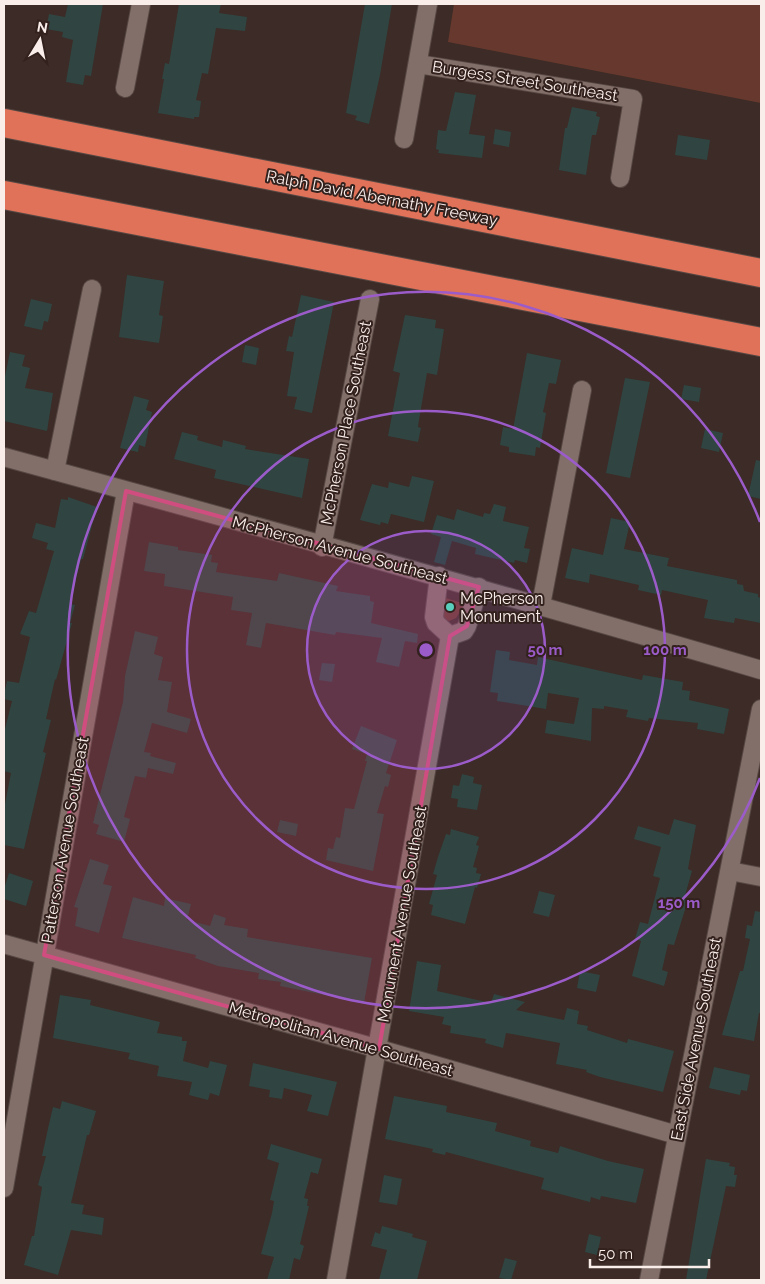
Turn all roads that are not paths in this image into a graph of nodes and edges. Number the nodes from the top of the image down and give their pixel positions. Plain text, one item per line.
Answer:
1 (141, 4) edge
2 (428, 4) edge
3 (418, 64) junction
4 (125, 88) dead end
5 (4, 123) edge
6 (404, 139) dead end
7 (620, 178) dead end
8 (4, 195) edge
9 (761, 273) edge
10 (92, 289) dead end
11 (370, 299) dead end
12 (761, 342) edge
13 (582, 390) dead end
14 (4, 457) edge
15 (55, 471) junction
16 (126, 491) junction
17 (322, 546) junction
18 (439, 576) junction
19 (480, 588) junction
20 (541, 605) junction
21 (450, 636) junction
22 (761, 670) edge
23 (761, 709) edge
24 (730, 871) junction
25 (761, 878) edge
26 (4, 944) edge
27 (44, 955) junction
28 (379, 1049) junction
29 (677, 1136) junction
30 (4, 1188) edge
31 (336, 1280) edge
32 (649, 1280) edge

1 - 4 street
2 - 3 street
3 - 6 street
3 - 7 street, Burgess Street Southeast
5 - 9 highway, Ralph David Abernathy Freeway
8 - 12 highway
10 - 15 street
11 - 17 street, McPherson Place Southeast
13 - 20 street
14 - 15 street, McPherson Avenue Southeast
15 - 16 street, McPherson Avenue Southeast
16 - 17 street, McPherson Avenue Southeast
16 - 27 street, Patterson Avenue Southeast
17 - 18 street, McPherson Avenue Southeast
18 - 19 street, McPherson Avenue Southeast
18 - 21 street
19 - 20 street, McPherson Avenue Southeast
19 - 21 street
20 - 22 street, McPherson Avenue Southeast
21 - 28 street, Monument Avenue Southeast
23 - 24 street, East Side Avenue Southeast
24 - 25 street
24 - 29 street, East Side Avenue Southeast
26 - 27 street, Metropolitan Avenue Southeast
27 - 28 street, Metropolitan Avenue Southeast
27 - 30 street, Patterson Avenue Southeast
28 - 29 street, Metropolitan Avenue Southeast
28 - 31 street, Monument Avenue Southeast
29 - 32 street, East Side Avenue Southeast

